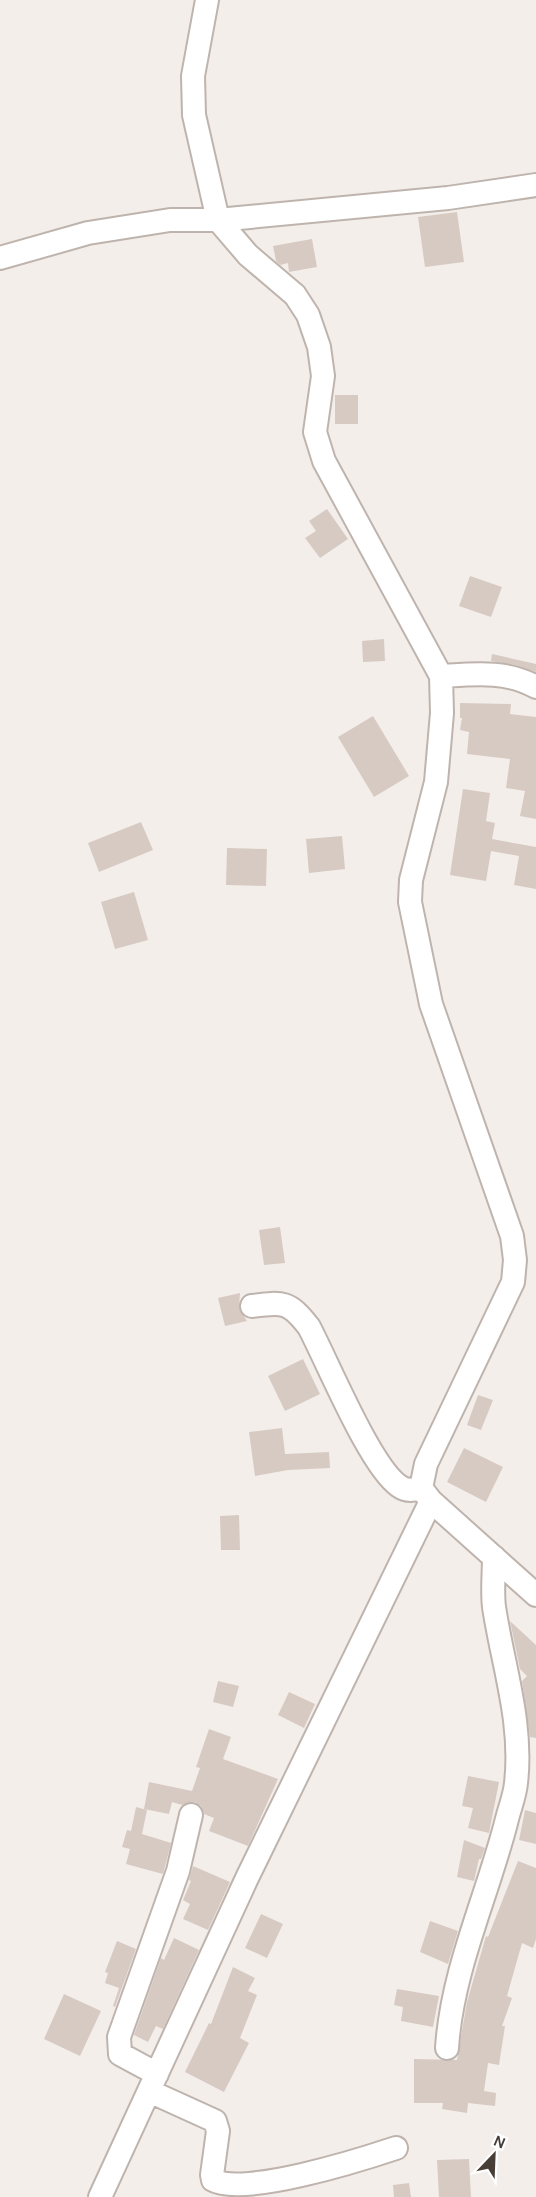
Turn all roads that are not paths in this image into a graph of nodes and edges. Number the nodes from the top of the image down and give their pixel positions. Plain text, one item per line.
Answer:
1 (207, 0) edge
2 (536, 185) edge
3 (218, 220) junction
4 (0, 258) edge
5 (441, 676) junction
6 (536, 687) edge
7 (252, 1306) dead end
8 (426, 1495) junction
9 (494, 1557) junction
10 (536, 1595) edge
11 (191, 1815) dead end
12 (447, 2048) dead end
13 (153, 2083) junction
14 (396, 2148) dead end
15 (100, 2197) edge

1 - 3 street
2 - 3 street
3 - 4 street
3 - 5 street
5 - 6 street
5 - 8 street
7 - 8 street
8 - 9 street
8 - 13 street
9 - 10 street
9 - 12 street
11 - 13 street
13 - 14 street
13 - 15 street

